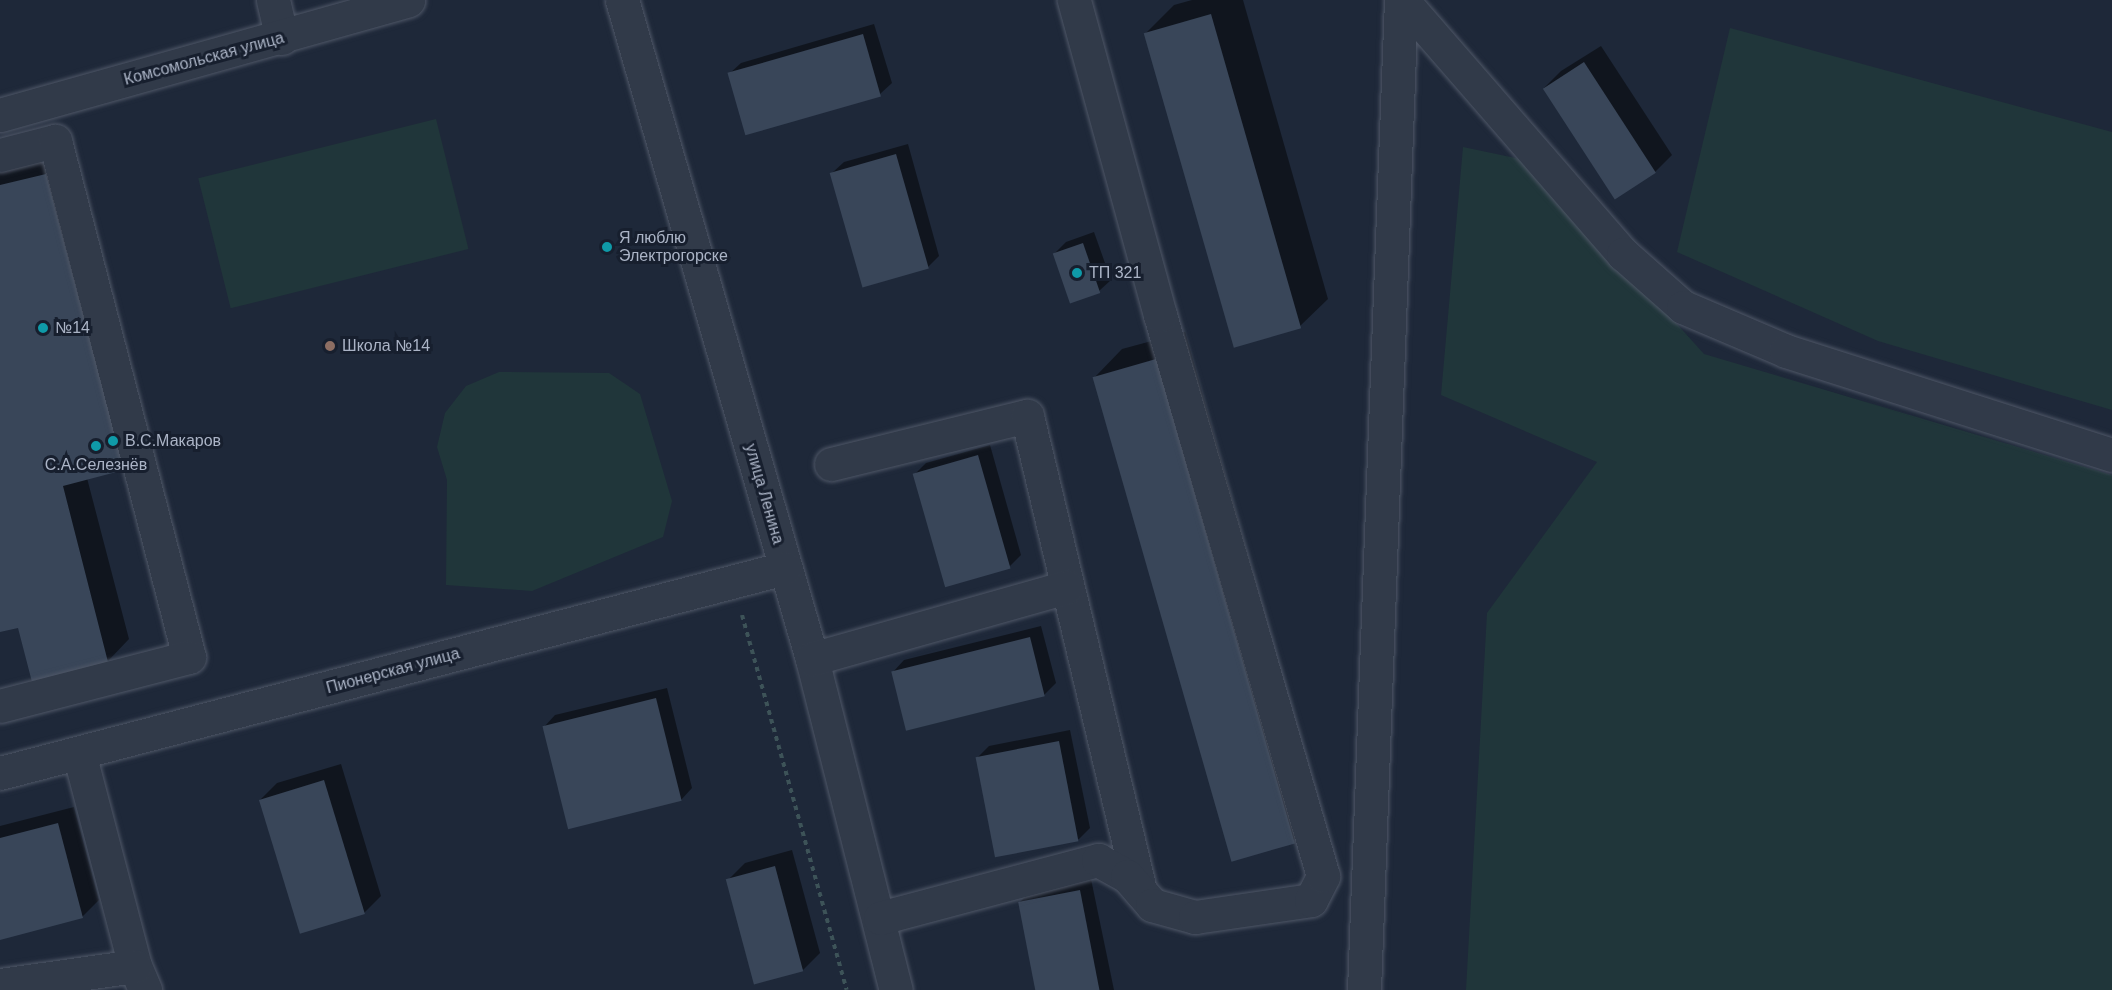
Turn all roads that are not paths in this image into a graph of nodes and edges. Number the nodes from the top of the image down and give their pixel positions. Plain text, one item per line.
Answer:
1 (273, 0) edge
2 (408, 0) edge
3 (622, 0) edge
4 (1074, 0) edge
5 (1402, 0) edge
6 (282, 38) junction
7 (0, 115) edge
8 (0, 155) edge
9 (2112, 455) edge
10 (831, 464) dead end
11 (785, 568) junction
12 (1067, 587) junction
13 (812, 659) junction
14 (0, 706) edge
15 (79, 753) junction
16 (0, 773) edge
17 (1140, 890) junction
18 (880, 918) junction
19 (140, 978) edge
20 (0, 985) edge
21 (896, 990) edge
22 (1364, 990) edge

1 - 6 street
2 - 6 street, Комсомольская улица
3 - 11 street, улица Ленина
4 - 17 street
5 - 9 street
5 - 22 street
6 - 7 street, Комсомольская улица
8 - 14 street
10 - 12 street
11 - 13 street, улица Ленина
11 - 15 street, Пионерская улица
12 - 13 street
12 - 17 street
13 - 18 street, улица Ленина
15 - 16 street, Пионерская улица
15 - 19 street
17 - 18 street
18 - 21 street, улица Ленина
19 - 20 street

